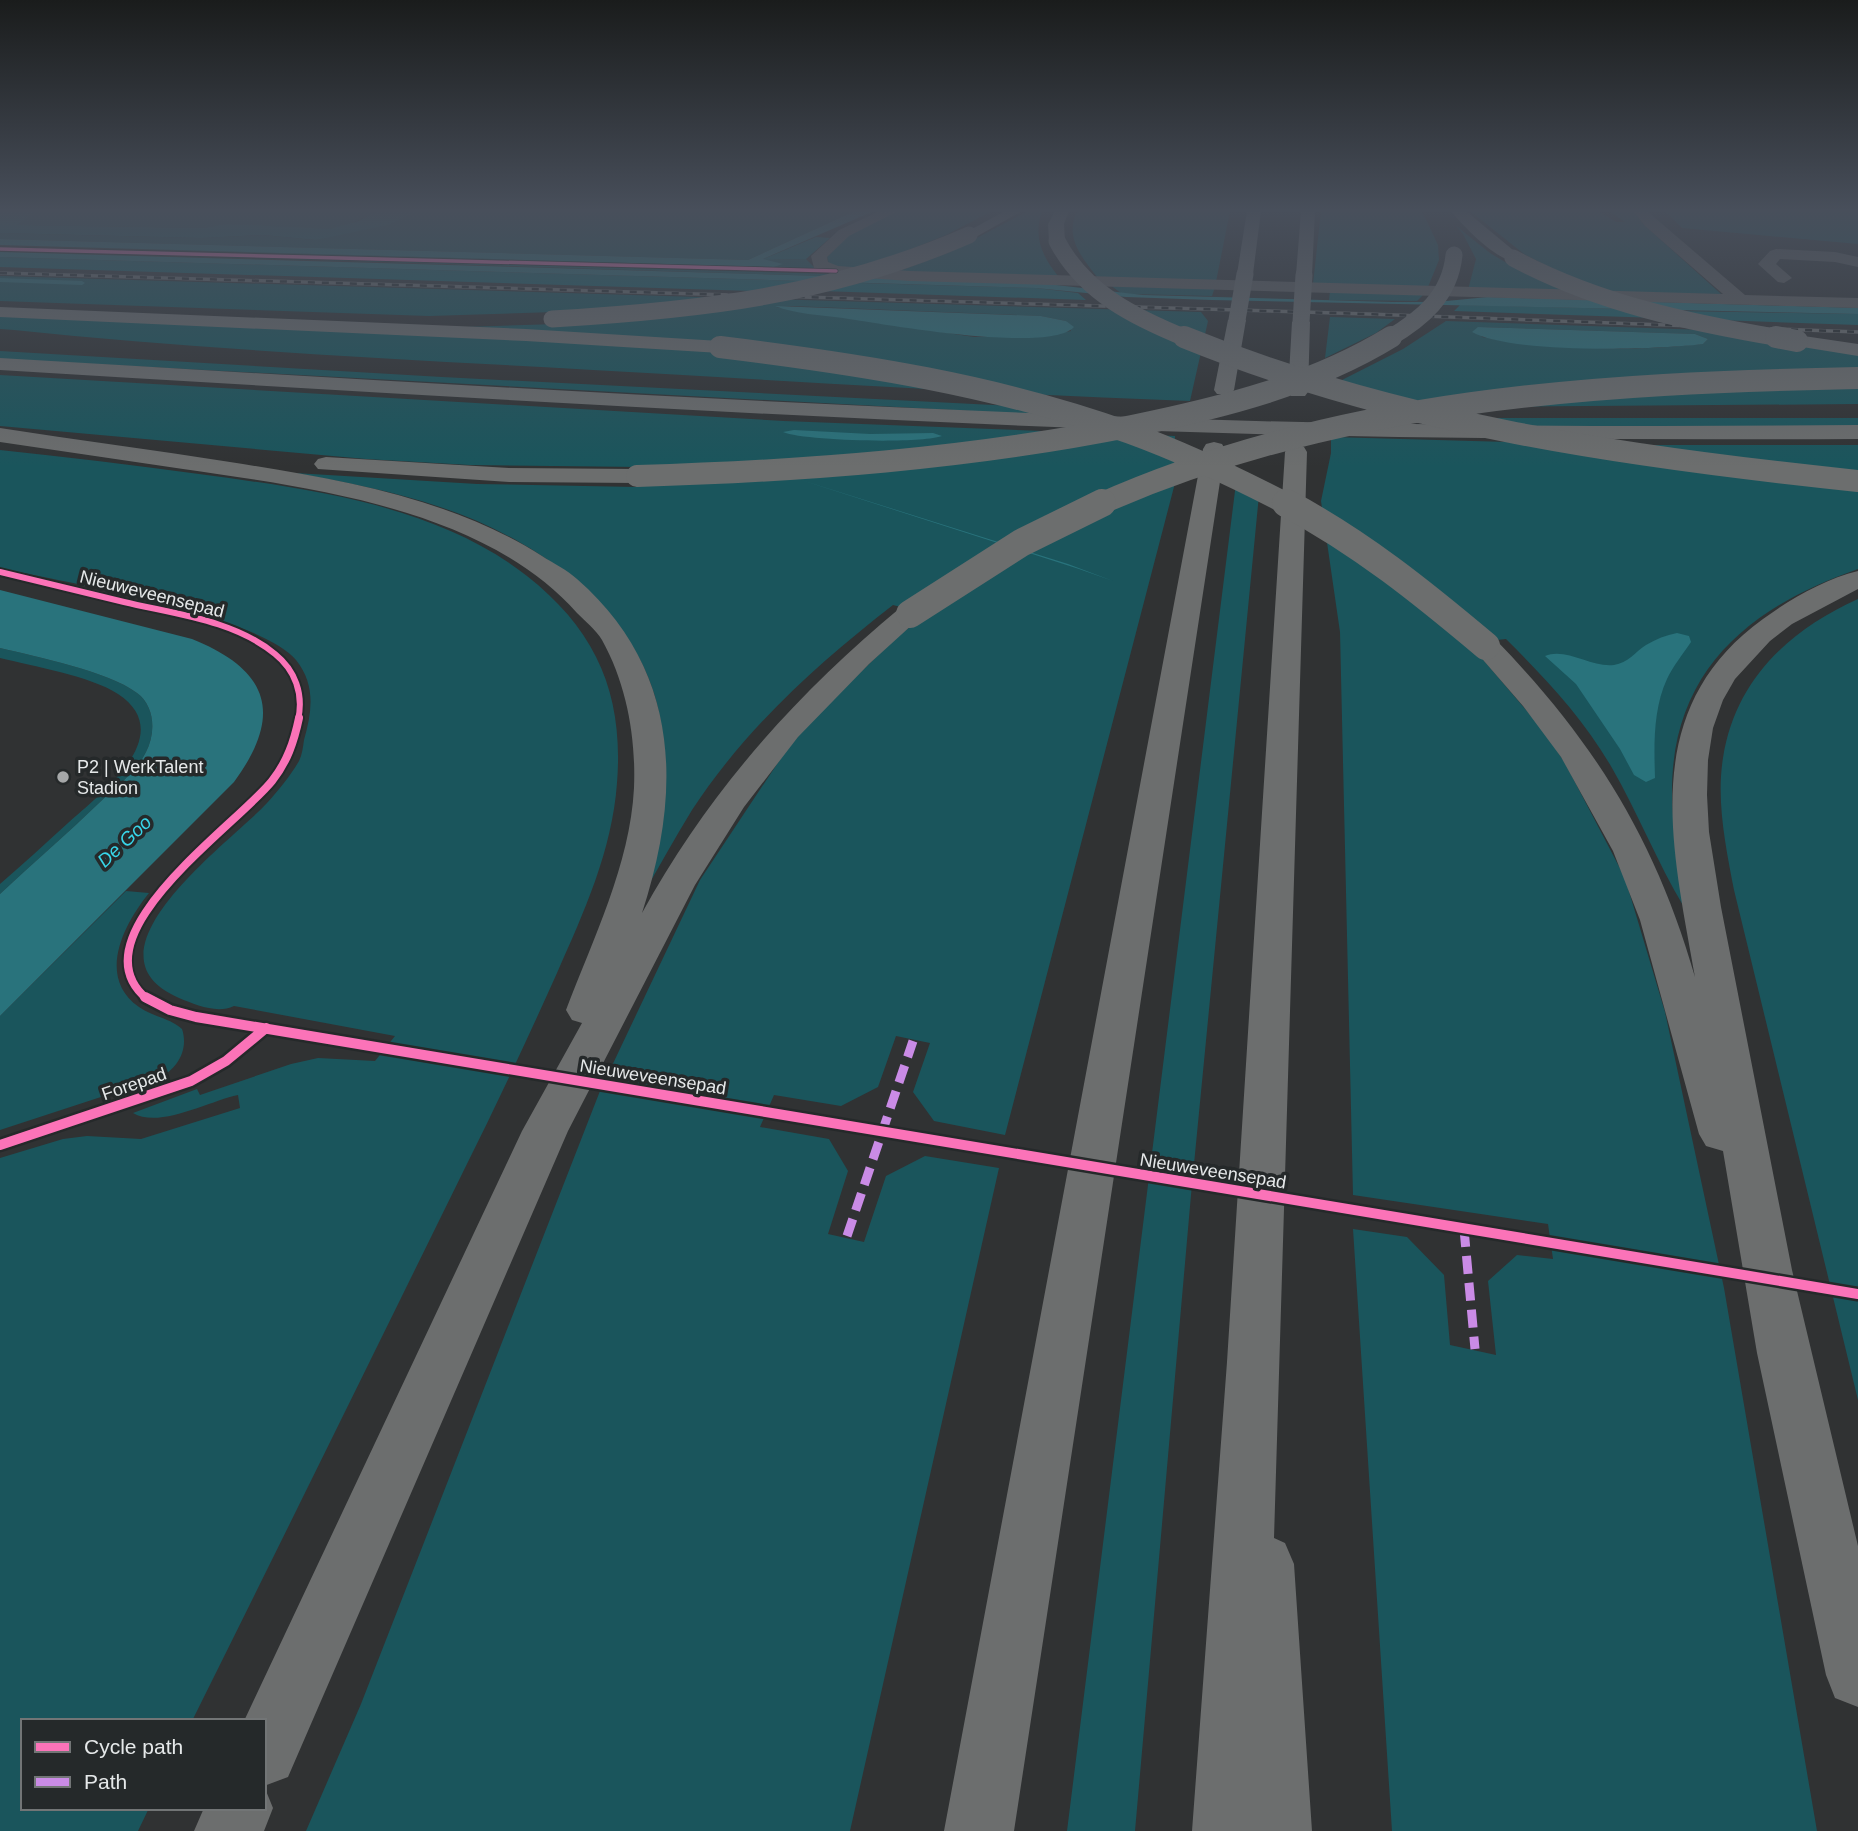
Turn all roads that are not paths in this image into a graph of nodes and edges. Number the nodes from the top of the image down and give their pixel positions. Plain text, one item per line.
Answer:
1 (760, 296) edge
2 (1109, 296) edge
3 (1241, 296) edge
4 (1303, 296) edge
5 (1439, 296) edge
6 (1608, 296) edge
7 (1620, 296) edge
8 (1737, 296) edge
9 (1741, 300) junction
10 (1858, 303) edge
11 (7, 312) edge
12 (279, 323) junction
13 (0, 347) edge
14 (1858, 351) edge
15 (180, 355) dead end
16 (235, 362) junction
17 (0, 364) edge
18 (1858, 378) edge
19 (1858, 414) edge
20 (1858, 432) edge
21 (0, 435) edge
22 (1858, 481) edge
23 (1858, 579) edge
24 (545, 1131) junction
25 (1774, 1309) junction
26 (1254, 1362) junction
27 (1858, 1675) edge
28 (266, 1749) edge
29 (239, 1810) edge
30 (229, 1831) edge
31 (979, 1831) edge
32 (1227, 1831) edge
33 (1277, 1831) edge

1 - 12 highway, bridge
2 - 22 highway, bridge
3 - 31 highway, bridge
4 - 26 highway, bridge
5 - 21 highway, bridge
6 - 14 highway, bridge
7 - 9 street
8 - 9 street
9 - 10 street
11 - 12 highway
12 - 25 highway, bridge
13 - 16 highway
15 - 16 highway
16 - 19 highway
17 - 20 highway
18 - 24 highway, bridge
21 - 24 highway
23 - 25 highway
24 - 28 highway
25 - 27 highway
26 - 32 highway
26 - 33 highway
29 - 30 highway

